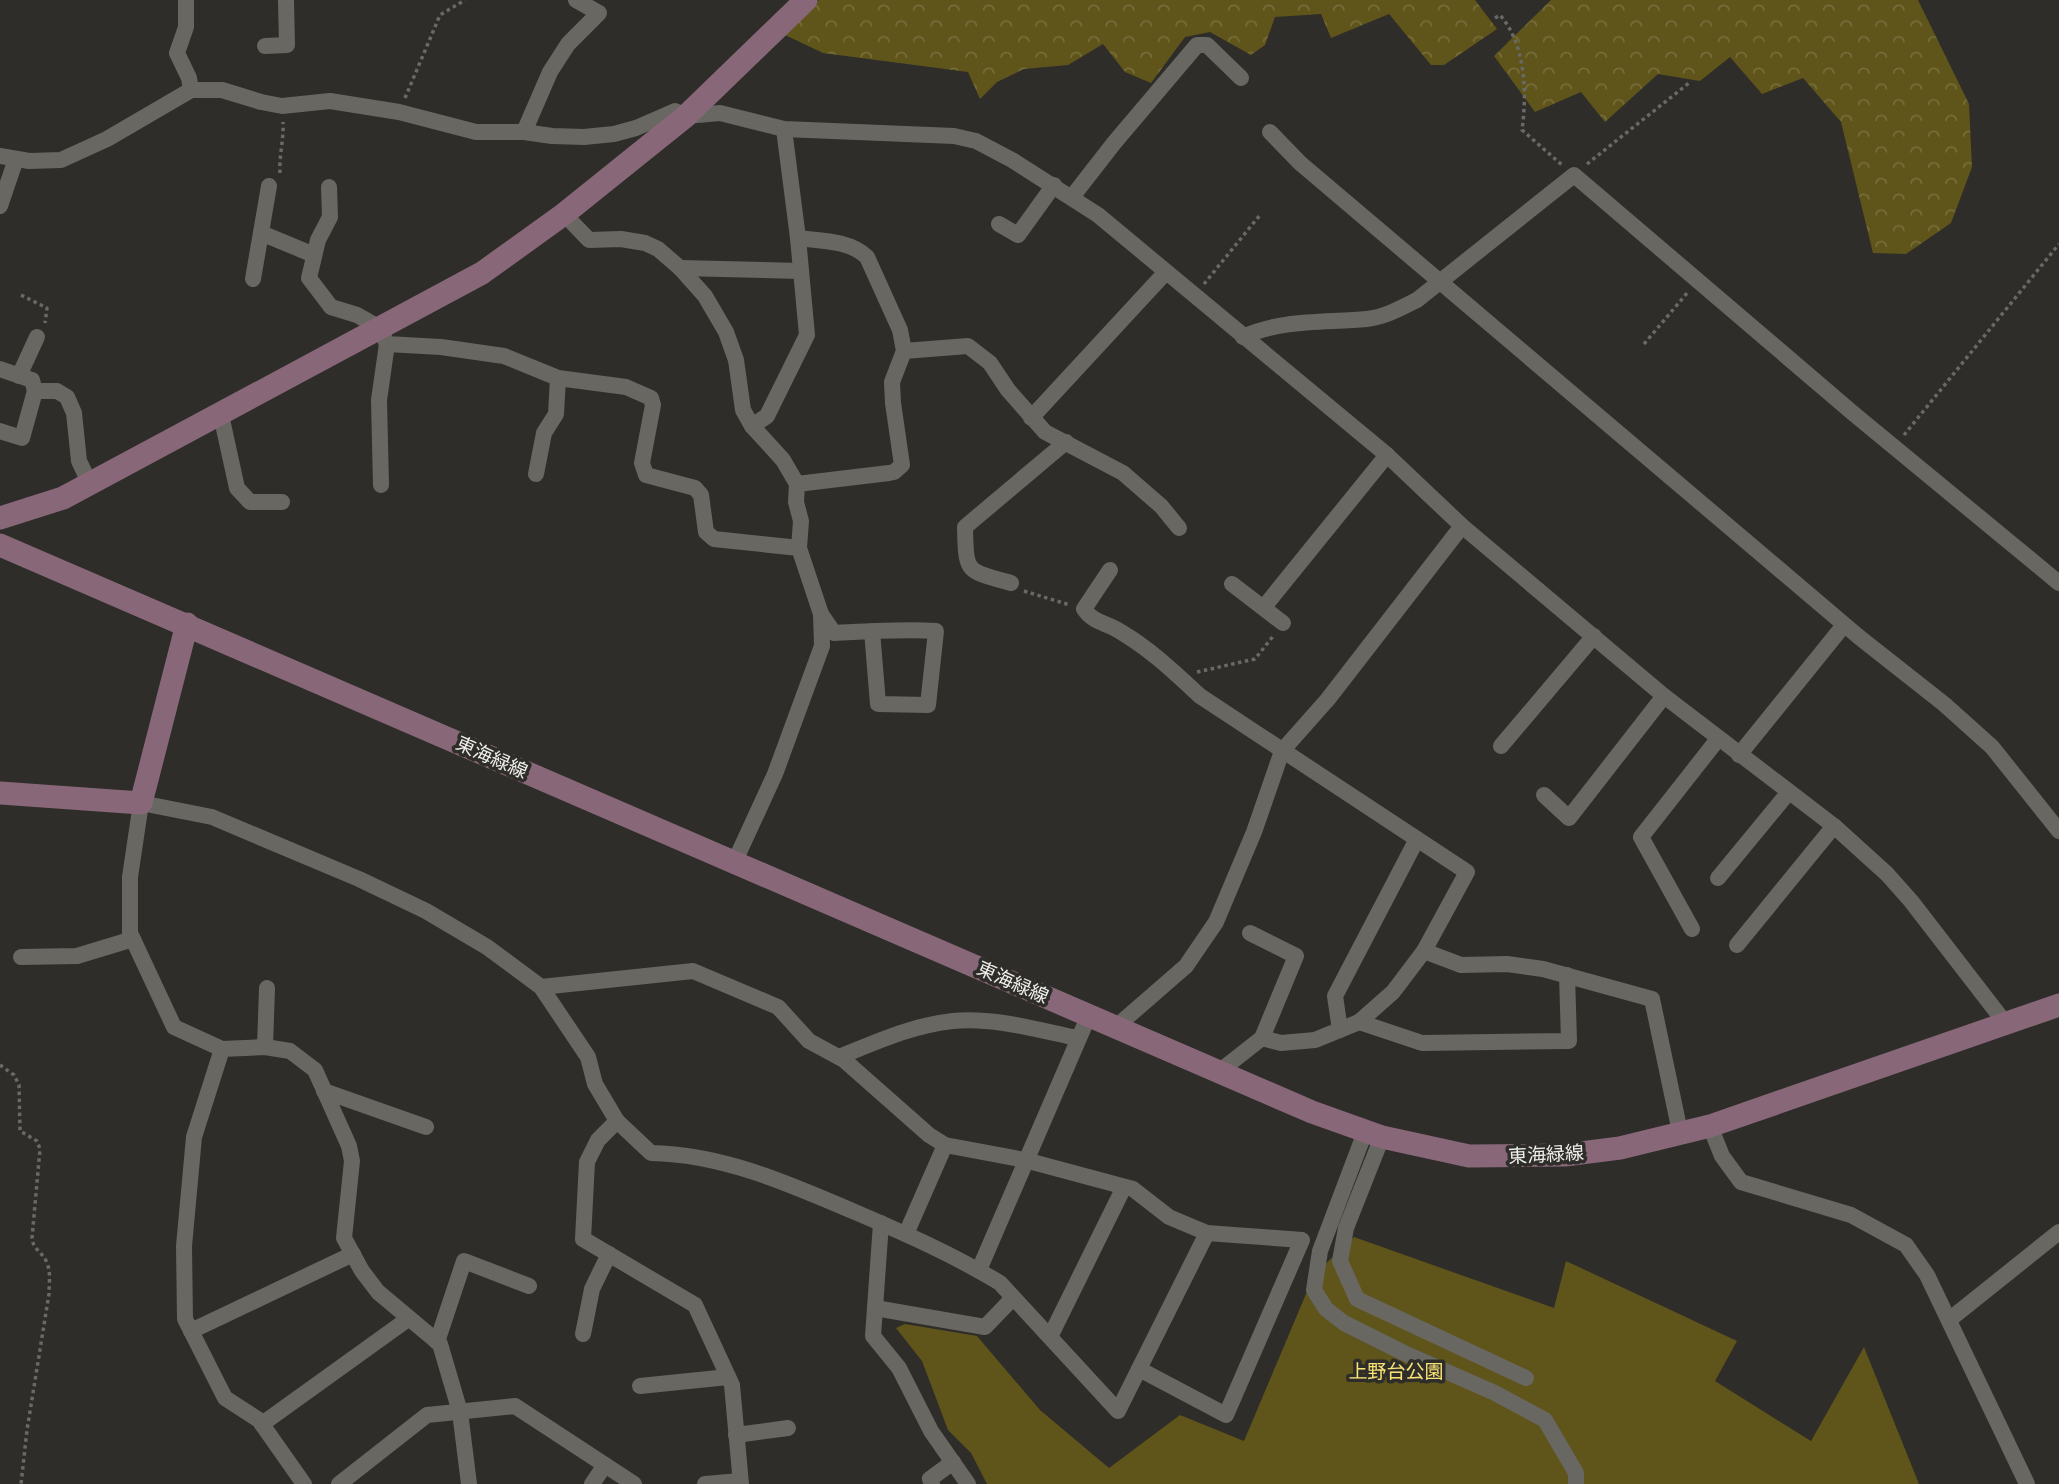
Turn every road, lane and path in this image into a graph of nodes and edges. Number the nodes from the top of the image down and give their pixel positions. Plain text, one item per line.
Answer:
1 (186, 0) edge
2 (286, 0) edge
3 (466, 0) edge
4 (576, 0) edge
5 (611, 0) edge
6 (806, 0) edge
7 (599, 13) junction
8 (1495, 18) dead end
9 (265, 46) dead end
10 (1241, 79) dead end
11 (1689, 83) dead end
12 (191, 90) junction
13 (282, 106) junction
14 (399, 112) junction
15 (686, 116) junction
16 (784, 129) junction
17 (524, 132) junction
18 (1270, 132) dead end
19 (8, 158) edge
20 (1574, 175) junction
21 (1054, 185) junction
22 (329, 187) dead end
23 (269, 192) joint
24 (1072, 197) junction
25 (0, 206) edge
26 (564, 214) junction
27 (1261, 215) dead end
28 (999, 224) dead end
29 (261, 233) junction
30 (798, 238) junction
31 (2059, 244) edge
32 (314, 255) junction
33 (680, 268) junction
34 (801, 271) junction
35 (1166, 272) junction
36 (253, 279) dead end
37 (1441, 281) junction
38 (1697, 281) junction
39 (21, 295) dead end
40 (1194, 296) junction
41 (384, 336) junction
42 (37, 337) joint
43 (1243, 337) junction
44 (1644, 344) dead end
45 (904, 351) junction
46 (0, 369) edge
47 (19, 376) junction
48 (558, 378) junction
49 (35, 391) junction
50 (221, 415) junction
51 (1031, 418) junction
52 (752, 426) junction
53 (0, 430) edge
54 (1066, 442) junction
55 (1894, 447) junction
56 (1387, 455) junction
57 (536, 474) dead end
58 (90, 484) junction
59 (797, 484) junction
60 (381, 485) dead end
61 (282, 502) dead end
62 (0, 518) edge
63 (1462, 526) junction
64 (1179, 527) dead end
65 (0, 545) edge
66 (799, 548) junction
67 (1110, 570) dead end
68 (1010, 583) joint
69 (2059, 583) edge
70 (1232, 584) dead end
71 (1264, 607) junction
72 (1084, 609) junction
73 (821, 614) junction
74 (1283, 623) joint
75 (187, 624) junction
76 (1844, 625) junction
77 (872, 631) junction
78 (1594, 636) junction
79 (1178, 676) junction
80 (1664, 696) junction
81 (1718, 739) junction
82 (1501, 746) dead end
83 (1282, 751) junction
84 (1739, 755) junction
85 (0, 793) edge
86 (1788, 793) junction
87 (1544, 795) dead end
88 (141, 803) junction
89 (1834, 826) junction
90 (2059, 831) edge
91 (1417, 839) junction
92 (735, 861) junction
93 (1718, 878) dead end
94 (1692, 929) dead end
95 (1250, 933) dead end
96 (133, 939) junction
97 (1737, 945) dead end
98 (1424, 951) junction
99 (21, 957) dead end
100 (1567, 975) junction
101 (541, 987) junction
102 (267, 988) dead end
103 (2059, 1006) edge
104 (1088, 1015) junction
105 (1359, 1022) junction
106 (2006, 1024) junction
107 (1117, 1026) junction
108 (1340, 1030) junction
109 (1077, 1038) junction
110 (1262, 1038) junction
111 (265, 1047) junction
112 (222, 1049) junction
113 (839, 1057) junction
114 (0, 1065) edge
115 (1220, 1071) junction
116 (324, 1091) junction
117 (617, 1121) junction
118 (1710, 1126) junction
119 (426, 1127) dead end
120 (1680, 1132) junction
121 (1374, 1135) junction
122 (945, 1145) junction
123 (1025, 1160) junction
124 (1125, 1186) junction
125 (881, 1223) junction
126 (2059, 1232) edge
127 (1207, 1233) junction
128 (906, 1234) junction
129 (353, 1254) junction
130 (609, 1254) junction
131 (979, 1270) junction
132 (528, 1286) dead end
133 (1013, 1298) junction
134 (875, 1308) junction
135 (408, 1319) junction
136 (1949, 1320) junction
137 (191, 1331) junction
138 (583, 1334) dead end
139 (1050, 1338) junction
140 (438, 1342) junction
141 (1139, 1369) junction
142 (728, 1377) junction
143 (1526, 1378) dead end
144 (640, 1386) dead end
145 (460, 1412) junction
146 (262, 1424) junction
147 (788, 1428) dead end
148 (736, 1436) junction
149 (953, 1462) junction
150 (606, 1465) junction
151 (741, 1482) edge
152 (22, 1484) edge
153 (304, 1484) edge
154 (339, 1484) edge
155 (469, 1484) edge
156 (592, 1484) edge
157 (634, 1484) edge
158 (705, 1484) edge
159 (932, 1484) edge
160 (968, 1484) edge
161 (1576, 1484) edge
162 (2027, 1484) edge

1 - 12 street
2 - 9 street
3 - 14 path
4 - 7 street
5 - 7 street
6 - 15 main road
7 - 17 street
8 - 20 path
10 - 24 street
11 - 20 path
12 - 13 street
12 - 19 street
13 - 14 street
13 - 23 path
14 - 17 street
15 - 16 street
15 - 17 street
15 - 26 main road
16 - 21 street
16 - 30 street
18 - 37 street
19 - 25 street
20 - 37 street
20 - 38 street
21 - 24 street
21 - 28 street
22 - 32 street
23 - 29 street
24 - 35 street
26 - 33 street
26 - 41 main road
27 - 40 path
29 - 32 street
29 - 36 street
30 - 34 street
30 - 45 street
31 - 55 path
32 - 41 street
33 - 34 street
33 - 52 street
34 - 52 street
35 - 40 street
35 - 51 street
37 - 43 street
37 - 76 street
38 - 44 path
38 - 55 street
39 - 42 path
40 - 43 street
41 - 48 street
41 - 50 main road
41 - 60 street
42 - 47 street
43 - 56 street
45 - 51 street
45 - 59 street
46 - 47 street
47 - 49 street
48 - 57 street
48 - 66 street
49 - 53 street
49 - 58 street
50 - 58 main road
50 - 61 street
51 - 54 street
52 - 59 street
54 - 64 street
54 - 68 street
55 - 69 street
56 - 63 street
56 - 71 street
58 - 62 main road
59 - 66 street
63 - 78 street
63 - 83 street
65 - 75 main road, 東海緑線
66 - 73 street
67 - 72 street
68 - 72 path
70 - 71 street
71 - 74 street
72 - 79 street
73 - 77 street
73 - 92 street
74 - 79 path
75 - 88 main road
75 - 92 main road, 東海緑線
76 - 84 street
76 - 90 street
77 - 77 street
78 - 80 street
78 - 82 street
79 - 83 street
80 - 81 street
80 - 87 street
81 - 84 street
81 - 94 street
83 - 91 street
83 - 107 street
84 - 86 street
85 - 88 main road
86 - 89 street
86 - 93 street
88 - 96 street
88 - 101 street
89 - 97 street
89 - 106 street
91 - 98 street
91 - 108 street
92 - 104 main road, 東海緑線
95 - 110 street
96 - 99 street
96 - 112 street
98 - 100 street
98 - 105 street
100 - 105 street
100 - 120 street
101 - 113 street
101 - 117 street
102 - 111 street
103 - 106 main road, 東海緑線
104 - 107 main road, 東海緑線
104 - 109 street
105 - 108 street
106 - 118 main road, 東海緑線
107 - 115 main road, 東海緑線
108 - 110 street
109 - 113 street
109 - 123 street
110 - 115 street
111 - 112 street
111 - 116 street
112 - 137 street
113 - 122 street
114 - 152 path
115 - 121 main road, 東海緑線
116 - 119 street
116 - 129 street
117 - 125 street
117 - 130 street
118 - 120 main road, 東海緑線
118 - 136 street
120 - 121 main road, 東海緑線
121 - 143 street
121 - 161 street
122 - 123 street
122 - 128 street
123 - 124 street
123 - 131 street
124 - 127 street
124 - 139 street
125 - 128 street
125 - 134 street
126 - 136 street
127 - 141 street
127 - 141 street
128 - 131 street
129 - 135 street
129 - 137 street
130 - 138 street
130 - 142 street
131 - 133 street
132 - 140 street
133 - 134 street
133 - 139 street
134 - 149 street
135 - 140 street
135 - 146 street
136 - 162 street
137 - 146 street
139 - 141 street
140 - 145 street
142 - 144 street
142 - 148 street
145 - 150 street
145 - 154 street
145 - 155 street
146 - 153 street
147 - 148 street
148 - 151 street
149 - 159 street
149 - 160 street
150 - 156 street
150 - 157 street
151 - 158 street

